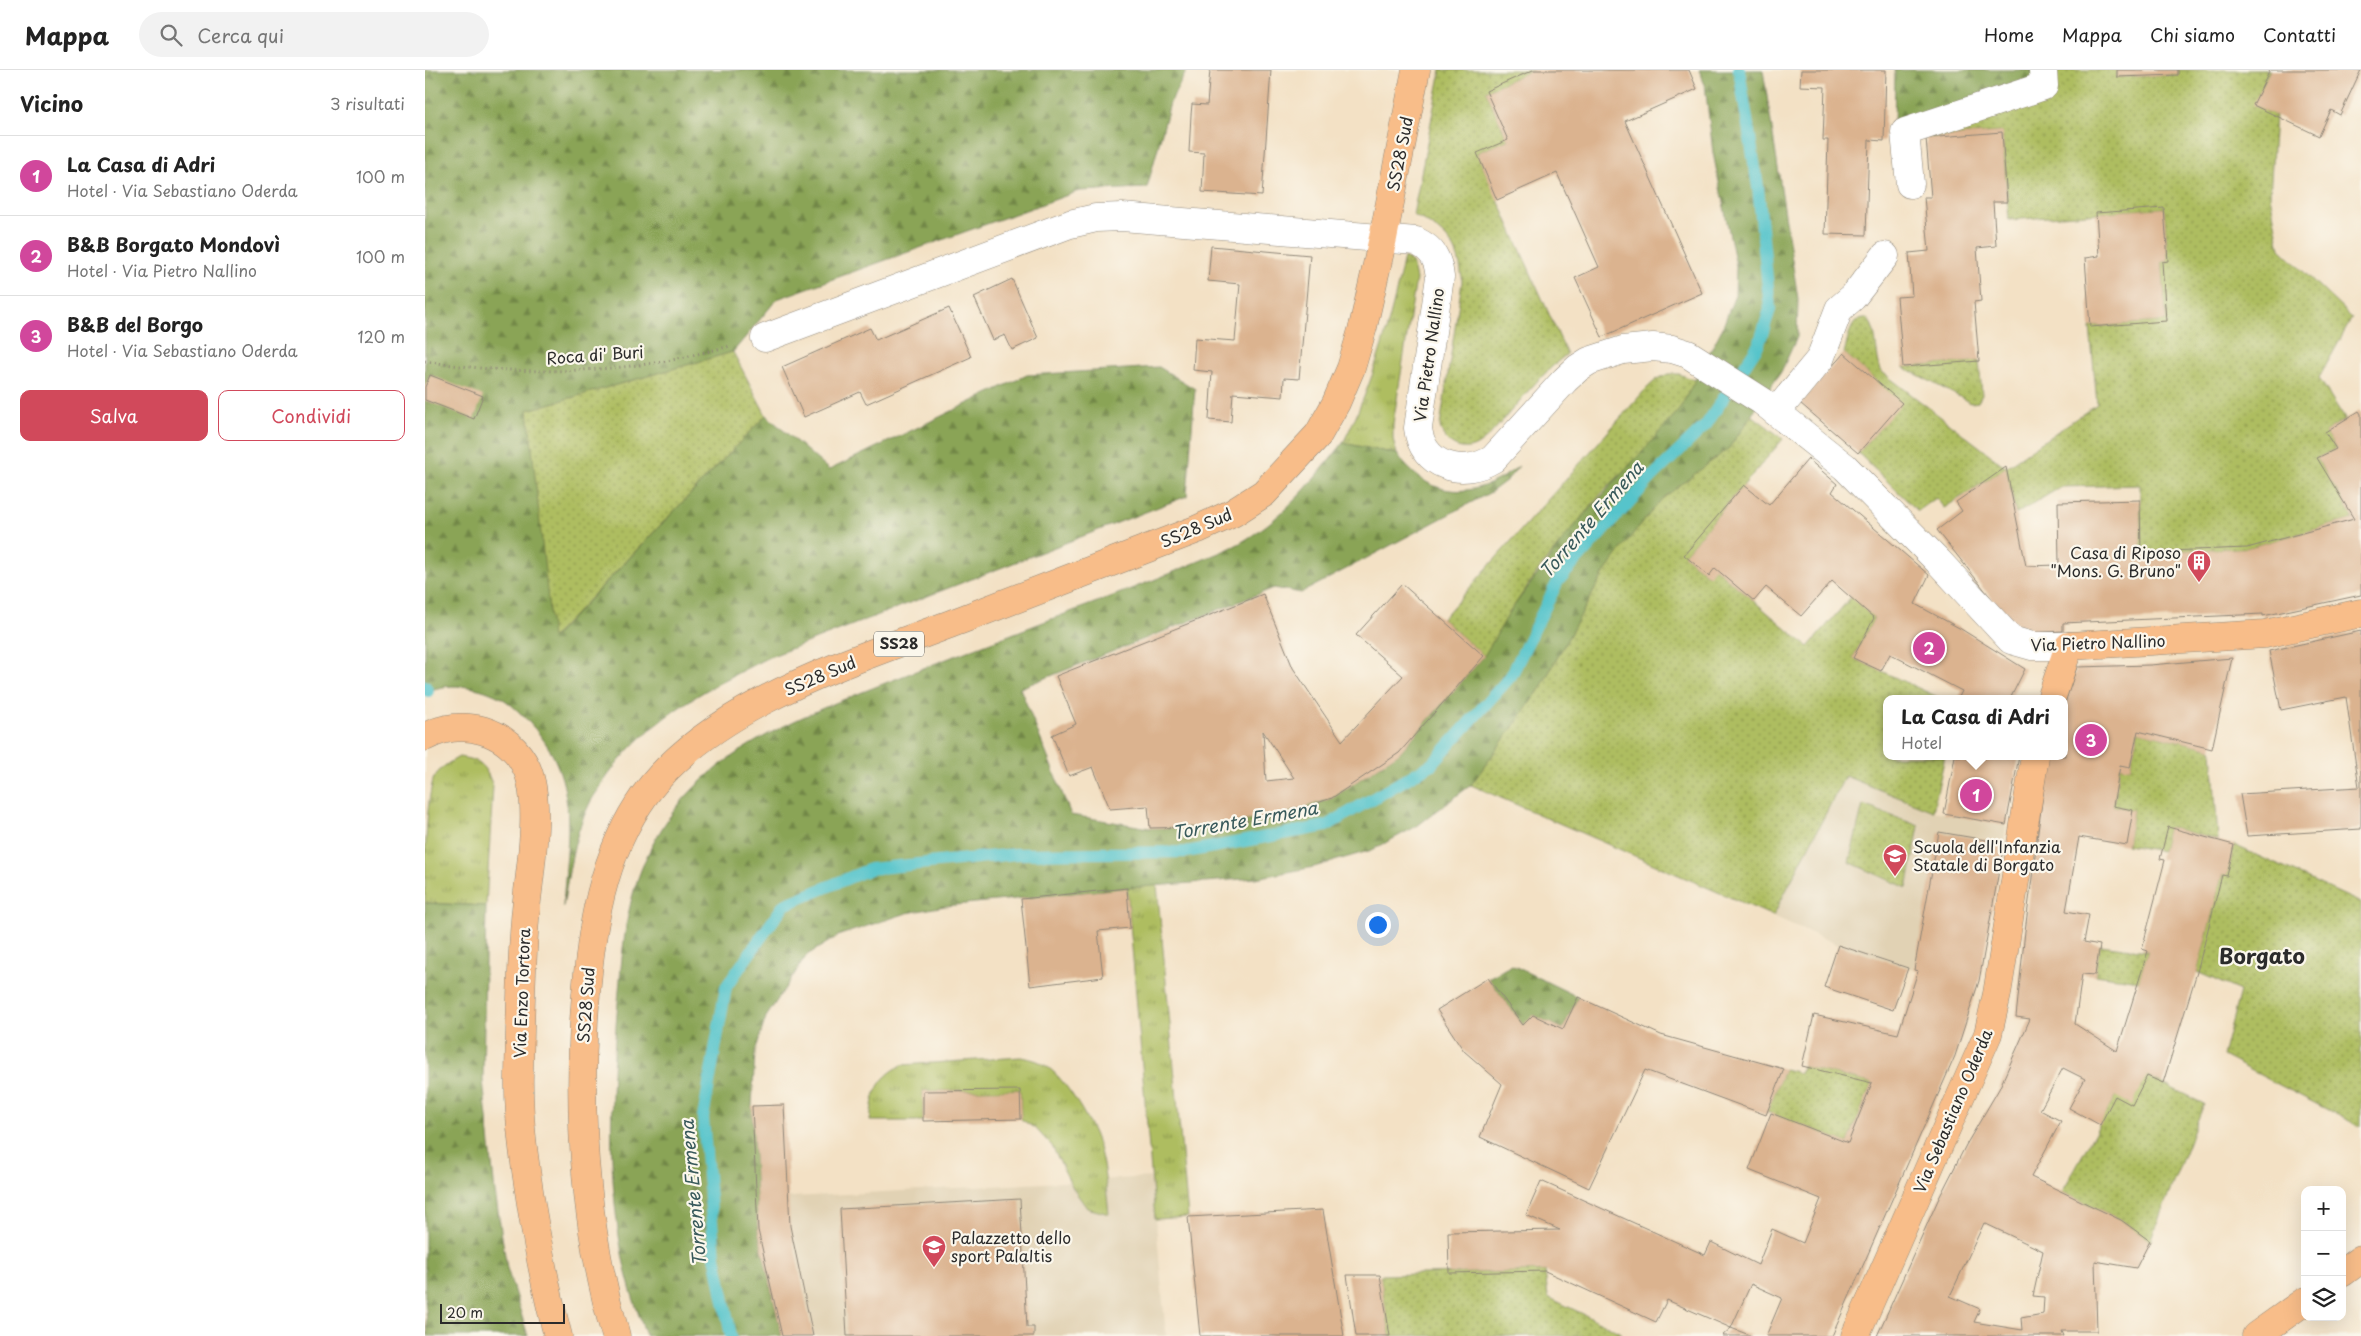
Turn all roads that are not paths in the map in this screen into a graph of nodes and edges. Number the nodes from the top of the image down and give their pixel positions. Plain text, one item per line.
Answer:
1 (1416, 70) edge
2 (2043, 78) edge
3 (1910, 184) dead end
4 (1383, 238) junction
5 (1885, 256) dead end
6 (765, 338) road end
7 (1769, 407) junction
8 (2361, 613) edge
9 (2069, 646) junction
10 (2052, 695) edge
11 (425, 737) edge
12 (2034, 760) edge
13 (2361, 1259) edge
14 (2346, 1270) edge
15 (2301, 1304) edge
16 (558, 1336) edge
17 (616, 1336) edge
18 (1855, 1336) edge
19 (2257, 1336) edge

1 - 4 main road, SS28 Sud / SS28
2 - 3 street
4 - 6 street
4 - 7 street, Via Pietro Nallino
4 - 17 main road, SS28 Sud / SS28
5 - 7 street
7 - 9 street, Via Pietro Nallino
8 - 9 main road, Via Pietro Nallino
9 - 10 main road
11 - 16 main road, Via Enzo Tortora
12 - 18 main road, Via Sebastiano Oderda
13 - 14 main road
15 - 19 main road

